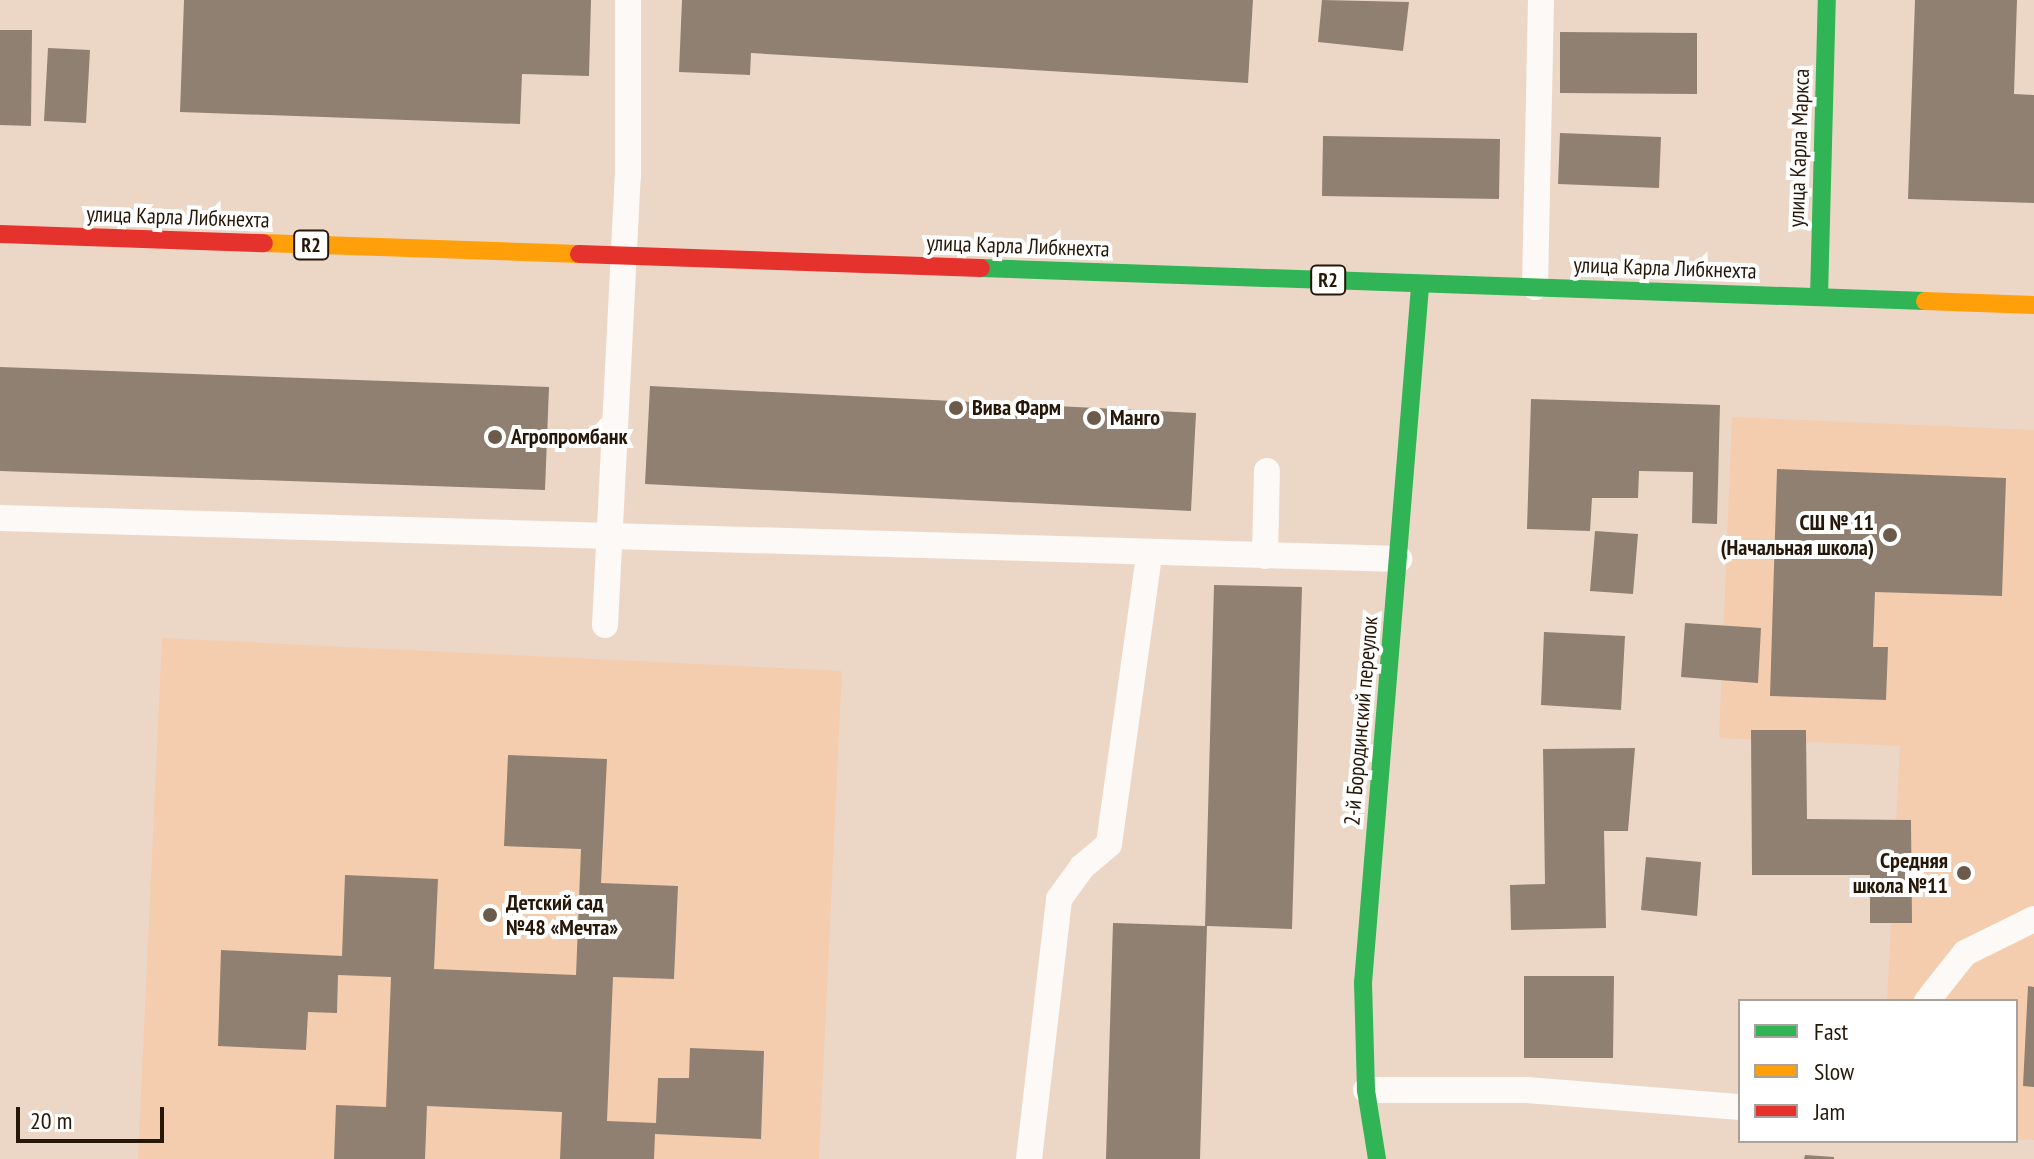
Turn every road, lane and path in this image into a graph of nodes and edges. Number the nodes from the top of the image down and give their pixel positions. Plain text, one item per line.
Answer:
1 (628, 0) edge
2 (1541, 0) edge
3 (1827, 0) edge
4 (0, 234) edge
5 (621, 256) junction
6 (1420, 286) junction
7 (1535, 287) junction
8 (1819, 297) junction
9 (2034, 305) edge
10 (1267, 471) dead end
11 (0, 518) edge
12 (613, 538) junction
13 (1149, 555) junction
14 (1265, 556) junction
15 (1399, 559) junction
16 (605, 625) dead end
17 (2034, 919) edge
18 (1929, 999) edge
19 (1366, 1090) junction
20 (1738, 1107) edge
21 (1029, 1159) edge
22 (1377, 1159) edge

1 - 5 lane
2 - 7 lane
3 - 8 main road, улица Карла Маркса
4 - 5 main road, улица Карла Либкнехта / R2
5 - 6 main road, улица Карла Либкнехта / R2
5 - 12 lane
6 - 7 main road, улица Карла Либкнехта / R2
6 - 15 main road, 2-й Бородинский переулок
7 - 8 main road, улица Карла Либкнехта / R2
8 - 9 main road, улица Карла Либкнехта / R2
10 - 14 lane
11 - 12 lane
12 - 13 lane
12 - 16 lane
13 - 14 lane
13 - 21 lane
14 - 15 lane
15 - 19 main road, 2-й Бородинский переулок
17 - 18 lane
19 - 20 lane
19 - 22 main road, 2-й Бородинский переулок

